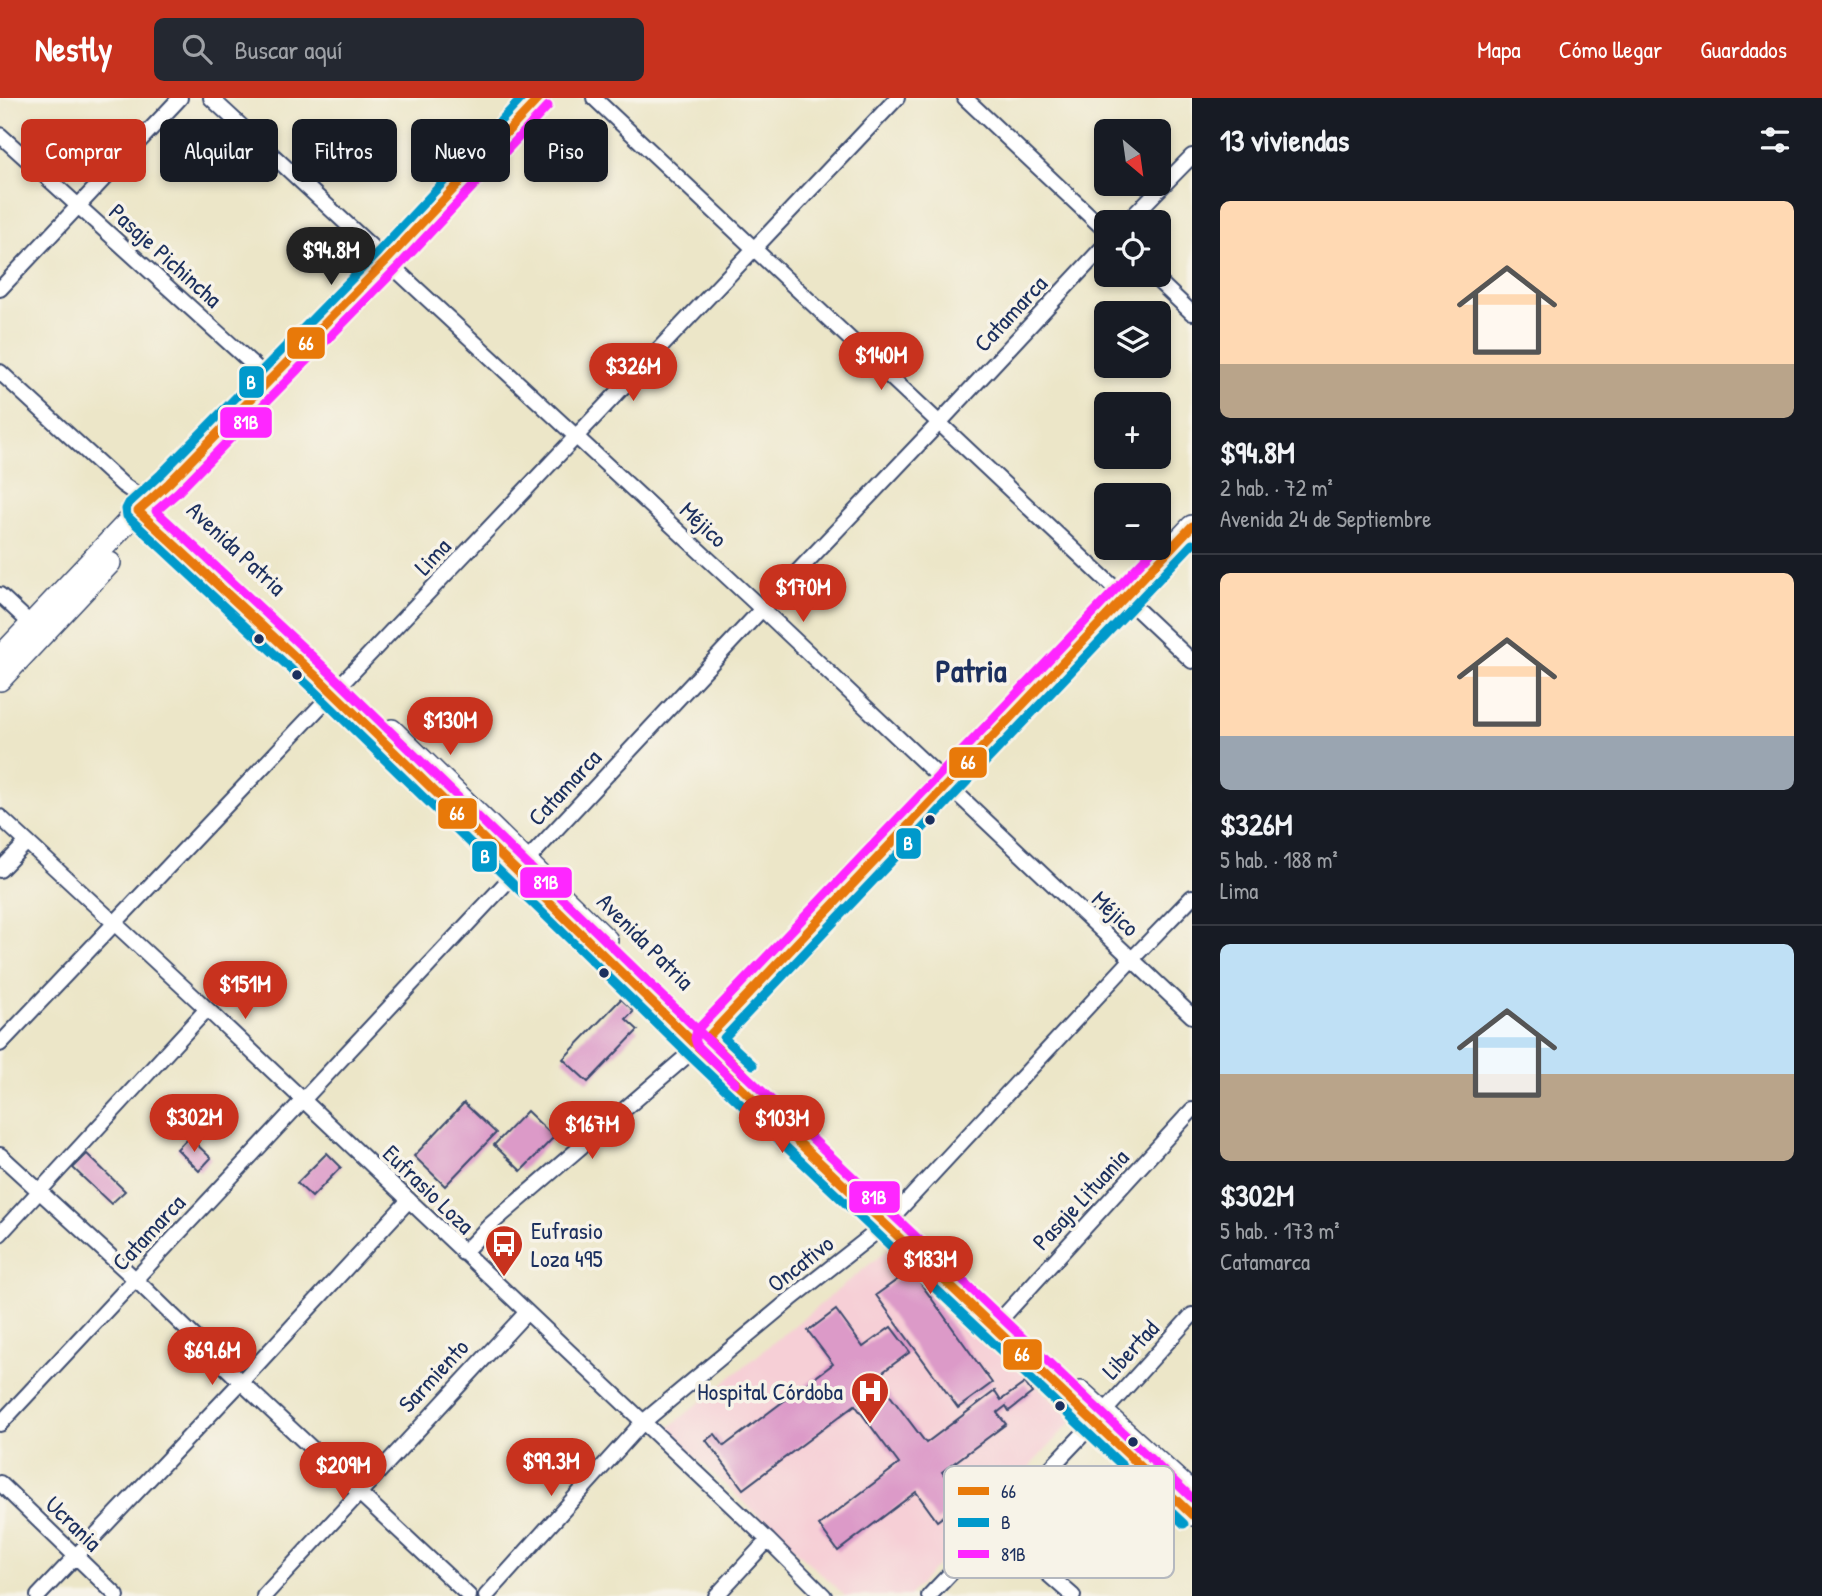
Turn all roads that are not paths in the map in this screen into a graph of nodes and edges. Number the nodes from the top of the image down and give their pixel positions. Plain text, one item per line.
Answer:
1 (180, 98) edge
2 (211, 98) edge
3 (539, 98) edge
4 (594, 98) edge
5 (897, 98) edge
6 (965, 98) edge
7 (0, 135) edge
8 (1192, 156) edge
9 (78, 206) junction
10 (1139, 210) edge
11 (1094, 220) edge
12 (754, 249) junction
13 (1094, 257) edge
14 (387, 260) junction
15 (1165, 287) edge
16 (0, 289) edge
17 (1192, 313) edge
18 (0, 372) edge
19 (270, 380) junction
20 (939, 423) junction
21 (576, 437) junction
22 (149, 511) junction
23 (1192, 526) edge
24 (0, 594) edge
25 (1124, 597) junction
26 (762, 609) junction
27 (31, 624) junction
28 (0, 657) edge
29 (1192, 662) edge
30 (0, 680) edge
31 (339, 688) junction
32 (947, 785) junction
33 (0, 817) edge
34 (27, 842) junction
35 (522, 866) junction
36 (0, 870) edge
37 (1192, 897) edge
38 (113, 923) junction
39 (1132, 959) junction
40 (207, 1009) junction
41 (1192, 1016) edge
42 (703, 1042) junction
43 (0, 1044) edge
44 (302, 1099) junction
45 (1192, 1111) edge
46 (0, 1155) edge
47 (39, 1193) junction
48 (409, 1199) junction
49 (890, 1220) junction
50 (0, 1234) edge
51 (463, 1253) junction
52 (135, 1279) junction
53 (526, 1313) junction
54 (1192, 1315) edge
55 (1002, 1318) junction
56 (241, 1381) junction
57 (1098, 1417) junction
58 (642, 1423) junction
59 (0, 1424) edge
60 (1052, 1466) edge
61 (1145, 1466) edge
62 (1159, 1466) edge
63 (1174, 1478) edge
64 (0, 1483) edge
65 (1192, 1493) edge
66 (359, 1494) junction
67 (1174, 1496) edge
68 (1192, 1515) edge
69 (768, 1540) junction
70 (75, 1556) junction
71 (946, 1578) edge
72 (1052, 1578) edge
73 (38, 1596) edge
74 (117, 1596) edge
75 (264, 1596) edge
76 (469, 1596) edge
77 (486, 1596) edge
78 (716, 1596) edge
79 (824, 1596) edge
80 (929, 1596) edge
81 (1073, 1596) edge

1 - 9 street
2 - 14 street, Méjico
3 - 14 main road
4 - 12 street
5 - 12 street, Lima
6 - 11 street
7 - 9 street, Pasaje Pichincha
8 - 10 street
9 - 16 street
9 - 19 street, Pasaje Pichincha
12 - 20 street
12 - 21 street, Lima
13 - 20 street, Catamarca
14 - 19 main road
14 - 21 street, Méjico
15 - 17 street
18 - 22 street, Avenida Patria
19 - 22 main road
20 - 25 street
20 - 26 street, Catamarca
21 - 26 street, Méjico
21 - 31 street, Lima
22 - 27 main road
22 - 30 main road
22 - 31 main road, Avenida Patria
23 - 25 main road
24 - 27 street
25 - 29 street
25 - 32 main road
26 - 32 street, Méjico
26 - 35 street, Catamarca
27 - 28 main road
31 - 35 main road, Avenida Patria
31 - 38 street, Lima
32 - 39 street, Méjico
32 - 42 main road
33 - 34 street, Eufrasio Loza
34 - 36 street
34 - 38 street, Eufrasio Loza
35 - 42 main road, Avenida Patria
35 - 44 street, Catamarca
37 - 39 street, Oncativo
38 - 40 street, Eufrasio Loza
38 - 43 street, Lima
39 - 41 street, Méjico
39 - 49 street, Oncativo
40 - 44 street, Eufrasio Loza
40 - 47 street
42 - 49 main road, Avenida Patria
42 - 51 street
44 - 48 street, Eufrasio Loza
44 - 52 street, Catamarca
45 - 55 street, Pasaje Lituania
46 - 47 street
47 - 50 street
47 - 52 street
48 - 51 street, Eufrasio Loza
48 - 56 street
49 - 55 main road, Avenida Patria
49 - 57 main road, Avenida Patria
49 - 58 street, Oncativo
51 - 53 street, Eufrasio Loza
52 - 56 street
52 - 59 street, Catamarca
53 - 58 street, Eufrasio Loza
53 - 66 street, Sarmiento
54 - 57 street, Libertad
55 - 57 main road, Avenida Patria
56 - 66 street
56 - 70 street
57 - 60 street, Libertad
57 - 61 main road, Avenida Patria
57 - 62 main road, Avenida Patria
58 - 69 street, Eufrasio Loza
58 - 77 street, Oncativo
63 - 65 main road, Avenida Patria
64 - 70 street, Ucrania
66 - 75 street, Sarmiento
66 - 76 street
67 - 68 main road, Avenida Patria
69 - 78 street
69 - 79 street, Eufrasio Loza
70 - 73 street
70 - 74 street, Ucrania
71 - 80 street, Libertad
72 - 81 street

